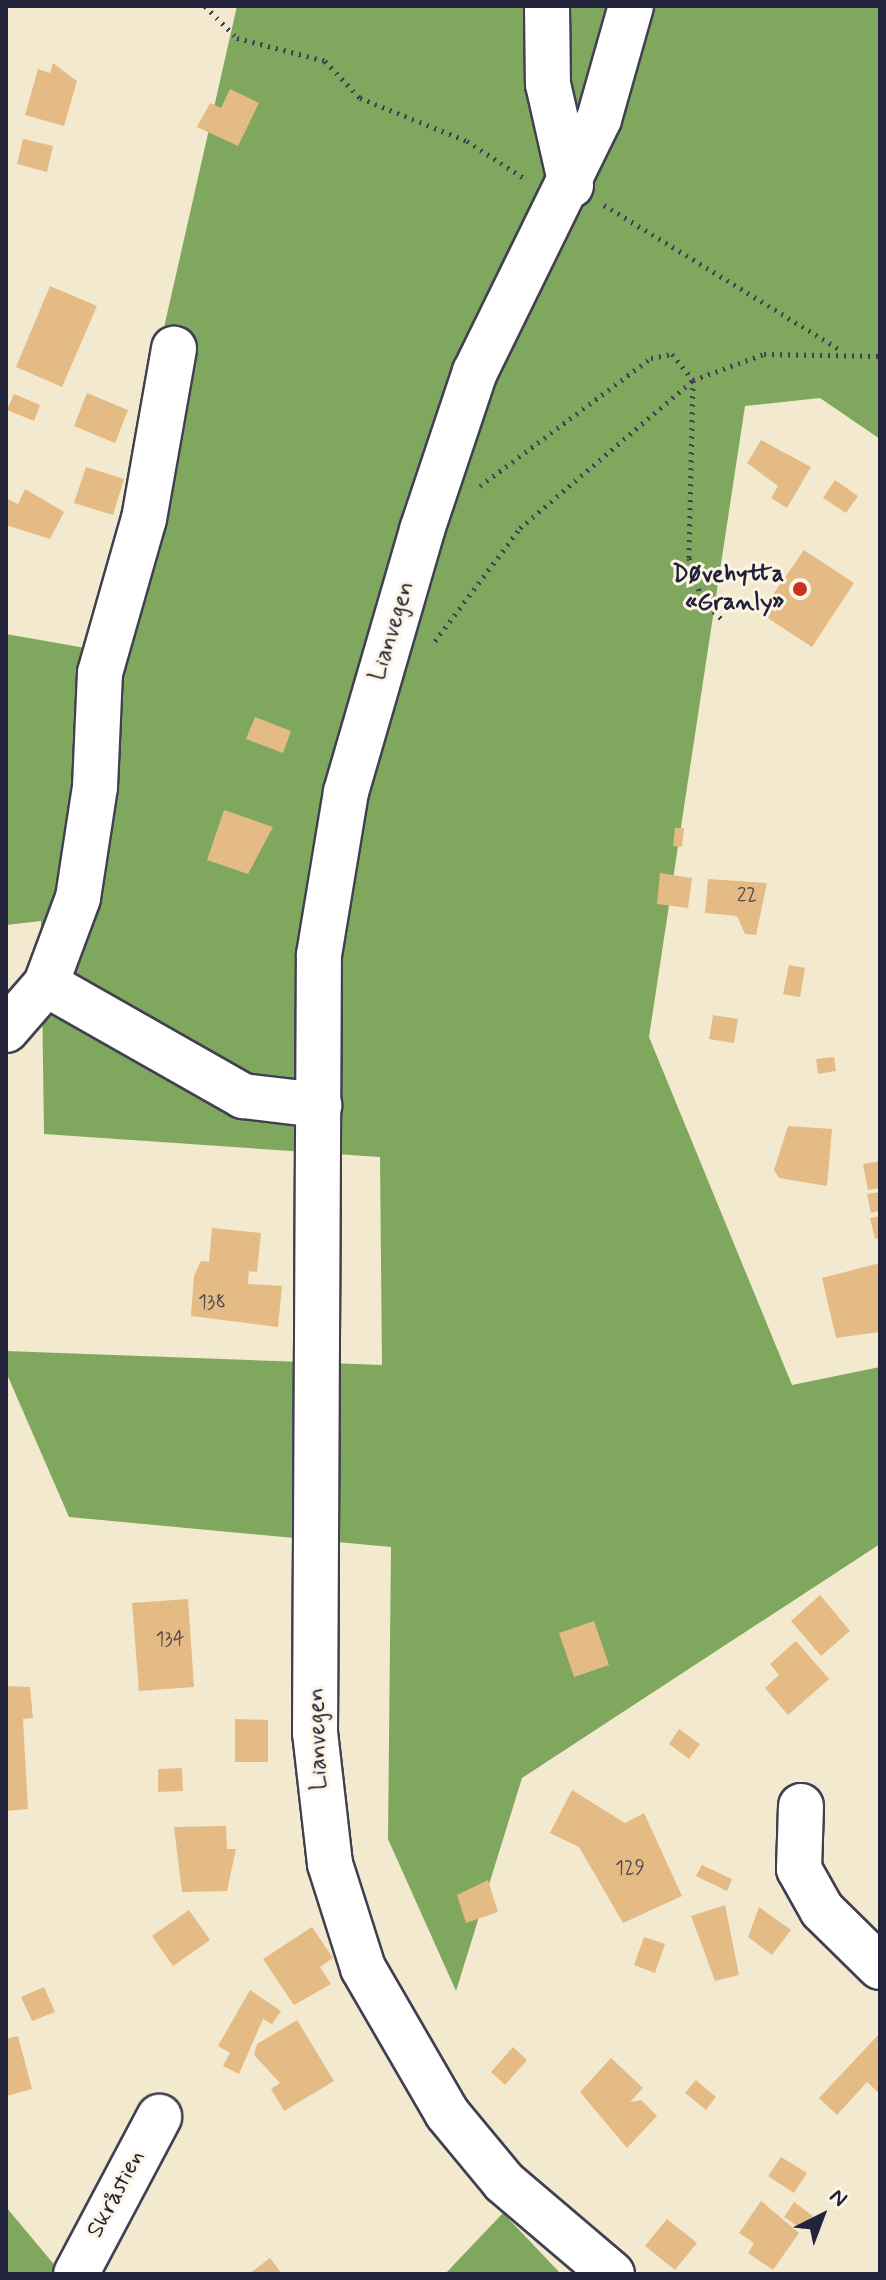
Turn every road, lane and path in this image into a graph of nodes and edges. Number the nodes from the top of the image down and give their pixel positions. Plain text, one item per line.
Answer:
1 (547, 6) edge
2 (631, 6) edge
3 (571, 185) junction
4 (174, 349) dead end
5 (880, 356) edge
6 (693, 380) junction
7 (473, 492) dead end
8 (722, 619) dead end
9 (432, 647) dead end
10 (46, 984) junction
11 (6, 1030) edge
12 (319, 1105) junction
13 (801, 1806) dead end
14 (880, 1967) edge
15 (159, 2117) dead end
16 (76, 2274) edge
17 (612, 2274) edge

1 - 3 street
2 - 3 street, Lianvegen
3 - 12 street, Lianvegen
4 - 10 street
5 - 6 path
6 - 7 path
6 - 8 path
6 - 9 path
10 - 11 street
10 - 12 street
12 - 17 street, Lianvegen
13 - 14 street
15 - 16 street, Skråstien

